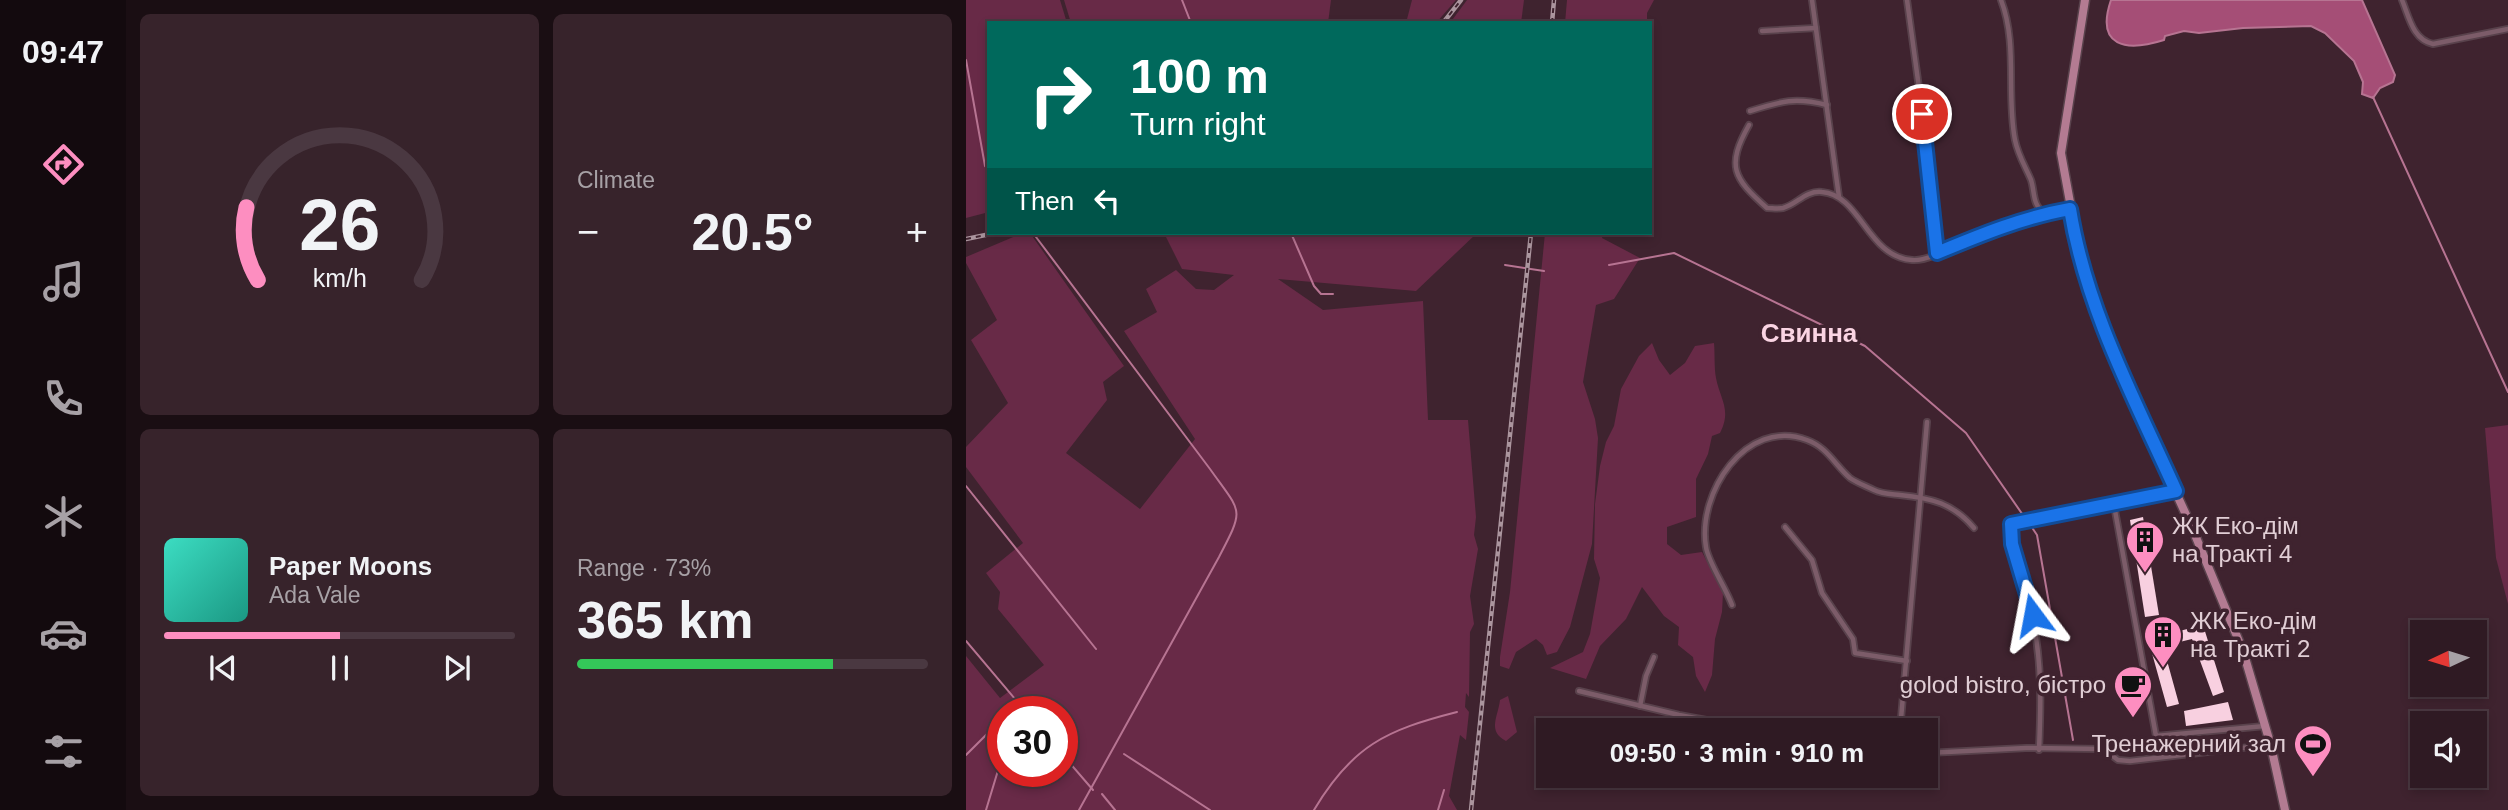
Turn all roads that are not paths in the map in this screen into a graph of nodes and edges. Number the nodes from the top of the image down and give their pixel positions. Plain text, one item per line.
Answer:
1 (1812, 0) edge
2 (1907, 0) edge
3 (2001, 0) edge
4 (2085, 0) edge
5 (2402, 0) edge
6 (1816, 28) junction
7 (2508, 29) edge
8 (1762, 31) dead end
9 (1827, 105) junction
10 (1750, 111) dead end
11 (1749, 125) dead end
12 (1839, 197) junction
13 (2070, 209) junction
14 (2046, 213) junction
15 (1937, 253) junction
16 (1927, 422) dead end
17 (2176, 491) junction
18 (1921, 497) junction
19 (2114, 505) junction
20 (1785, 527) dead end
21 (1974, 528) dead end
22 (1732, 605) dead end
23 (1654, 657) dead end
24 (1907, 661) junction
25 (1579, 691) dead end
26 (1640, 706) junction
27 (1700, 718) edge
28 (1901, 718) edge
29 (2265, 726) junction
30 (2272, 749) junction
31 (2039, 750) junction
32 (1938, 753) edge
33 (2285, 810) edge

1 - 6 street
2 - 15 street
3 - 14 street
4 - 13 main road
5 - 7 street
6 - 8 street
6 - 9 street
9 - 10 street
9 - 12 street
11 - 12 street
12 - 15 street
13 - 14 street
13 - 17 main road
14 - 15 street
16 - 18 street
17 - 19 street
17 - 29 main road
18 - 21 street
18 - 22 street
18 - 24 street
19 - 29 street
19 - 31 street
20 - 24 street
23 - 26 street
24 - 28 street
25 - 26 street
26 - 27 street
29 - 30 main road
30 - 31 street
30 - 33 main road
31 - 32 street

